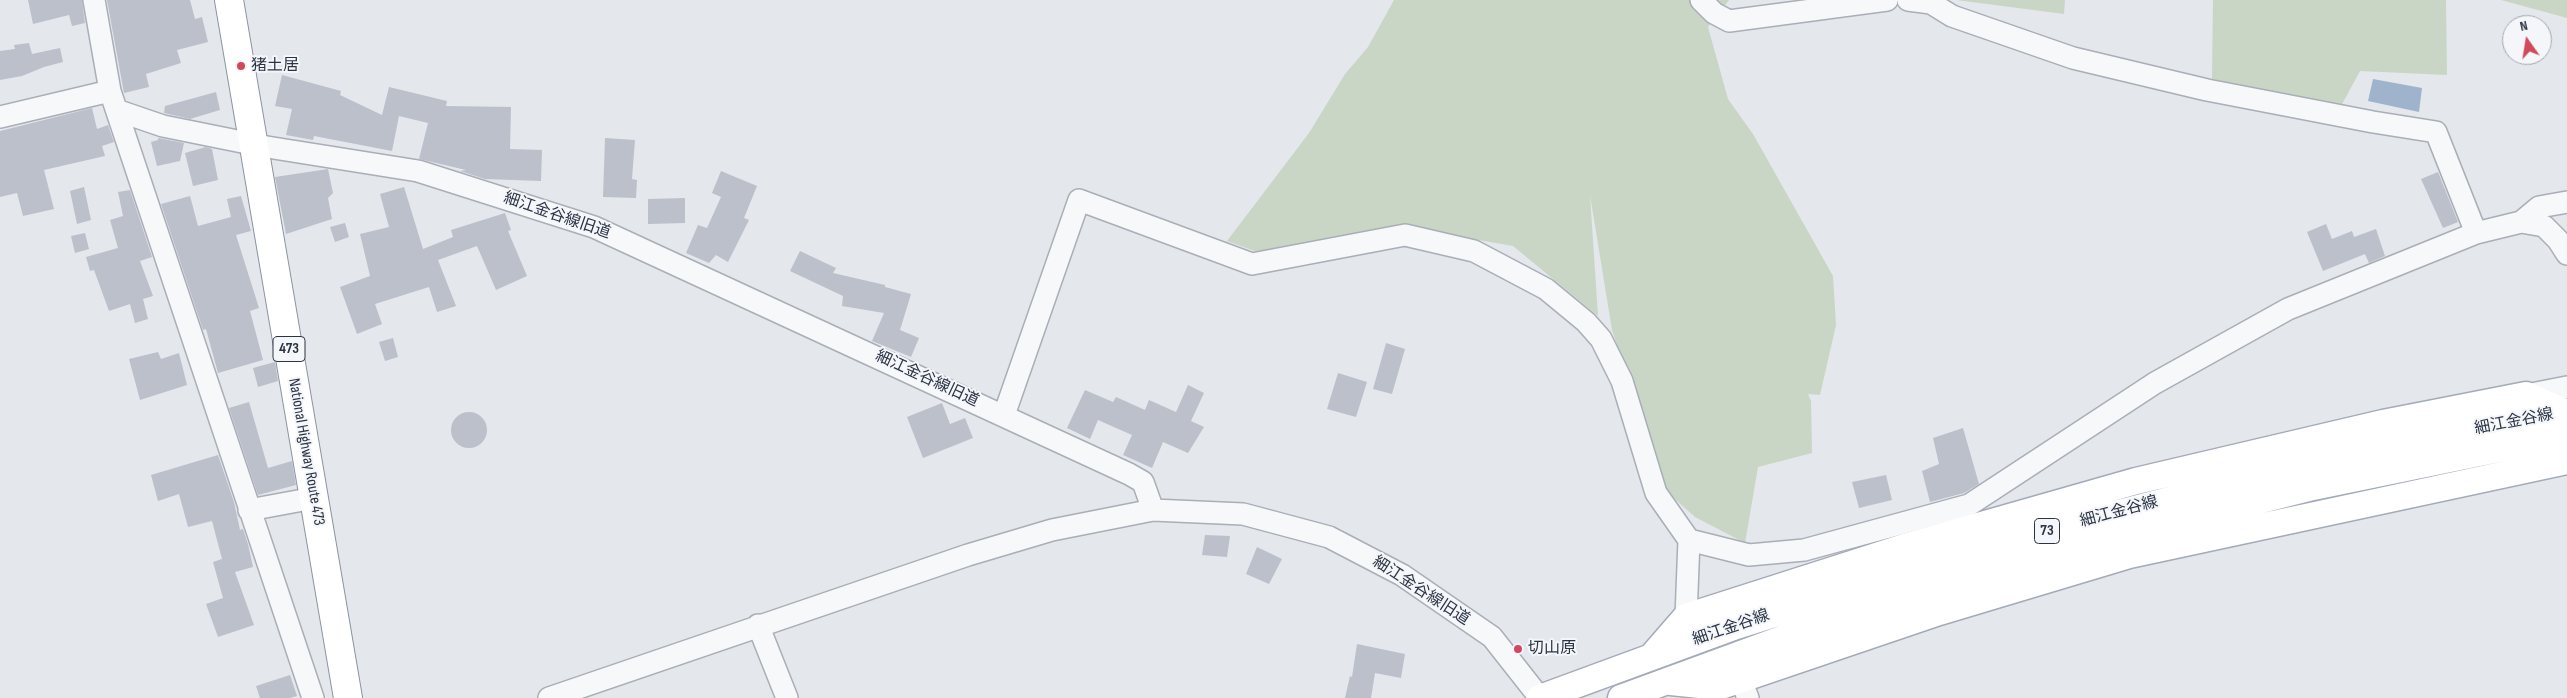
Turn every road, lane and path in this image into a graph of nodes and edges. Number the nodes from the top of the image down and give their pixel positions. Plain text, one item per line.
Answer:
1 (94, 0) edge
2 (229, 0) edge
3 (1702, 0) edge
4 (1887, 0) edge
5 (1908, 0) edge
6 (110, 91) junction
7 (119, 111) junction
8 (0, 117) edge
9 (255, 144) junction
10 (2567, 202) edge
11 (2521, 222) junction
12 (2476, 233) junction
13 (2567, 254) edge
14 (2566, 412) edge
15 (1004, 415) junction
16 (2567, 461) edge
17 (314, 498) junction
18 (250, 510) junction
19 (1154, 510) junction
20 (1689, 540) junction
21 (1686, 617) junction
22 (758, 625) junction
23 (1652, 656) junction
24 (1666, 682) junction
25 (1745, 689) edge
26 (313, 698) edge
27 (348, 698) edge
28 (550, 698) edge
29 (787, 698) edge
30 (1540, 698) edge
31 (1621, 698) edge

1 - 6 street
2 - 9 highway, National Highway Route 473 / 473
3 - 4 street
5 - 12 street
6 - 7 street
6 - 8 street
7 - 9 street, 細江金谷線旧道
7 - 18 street
9 - 15 street, 細江金谷線旧道
9 - 17 highway, National Highway Route 473 / 473
10 - 11 street
11 - 12 street
11 - 13 street
12 - 20 street
14 - 21 main road
14 - 23 main road, 細江金谷線 / 73
14 - 24 main road, 細江金谷線 / 73
15 - 19 street, 細江金谷線旧道
15 - 20 street
16 - 25 main road, 73
17 - 18 street
17 - 27 highway, National Highway Route 473 / 473
18 - 26 street
19 - 22 street
19 - 30 street, 細江金谷線旧道
20 - 21 street
21 - 23 main road
22 - 28 street
22 - 29 street
23 - 30 main road, 細江金谷線 / 73
24 - 25 main road, 73
24 - 31 main road, 細江金谷線 / 73

